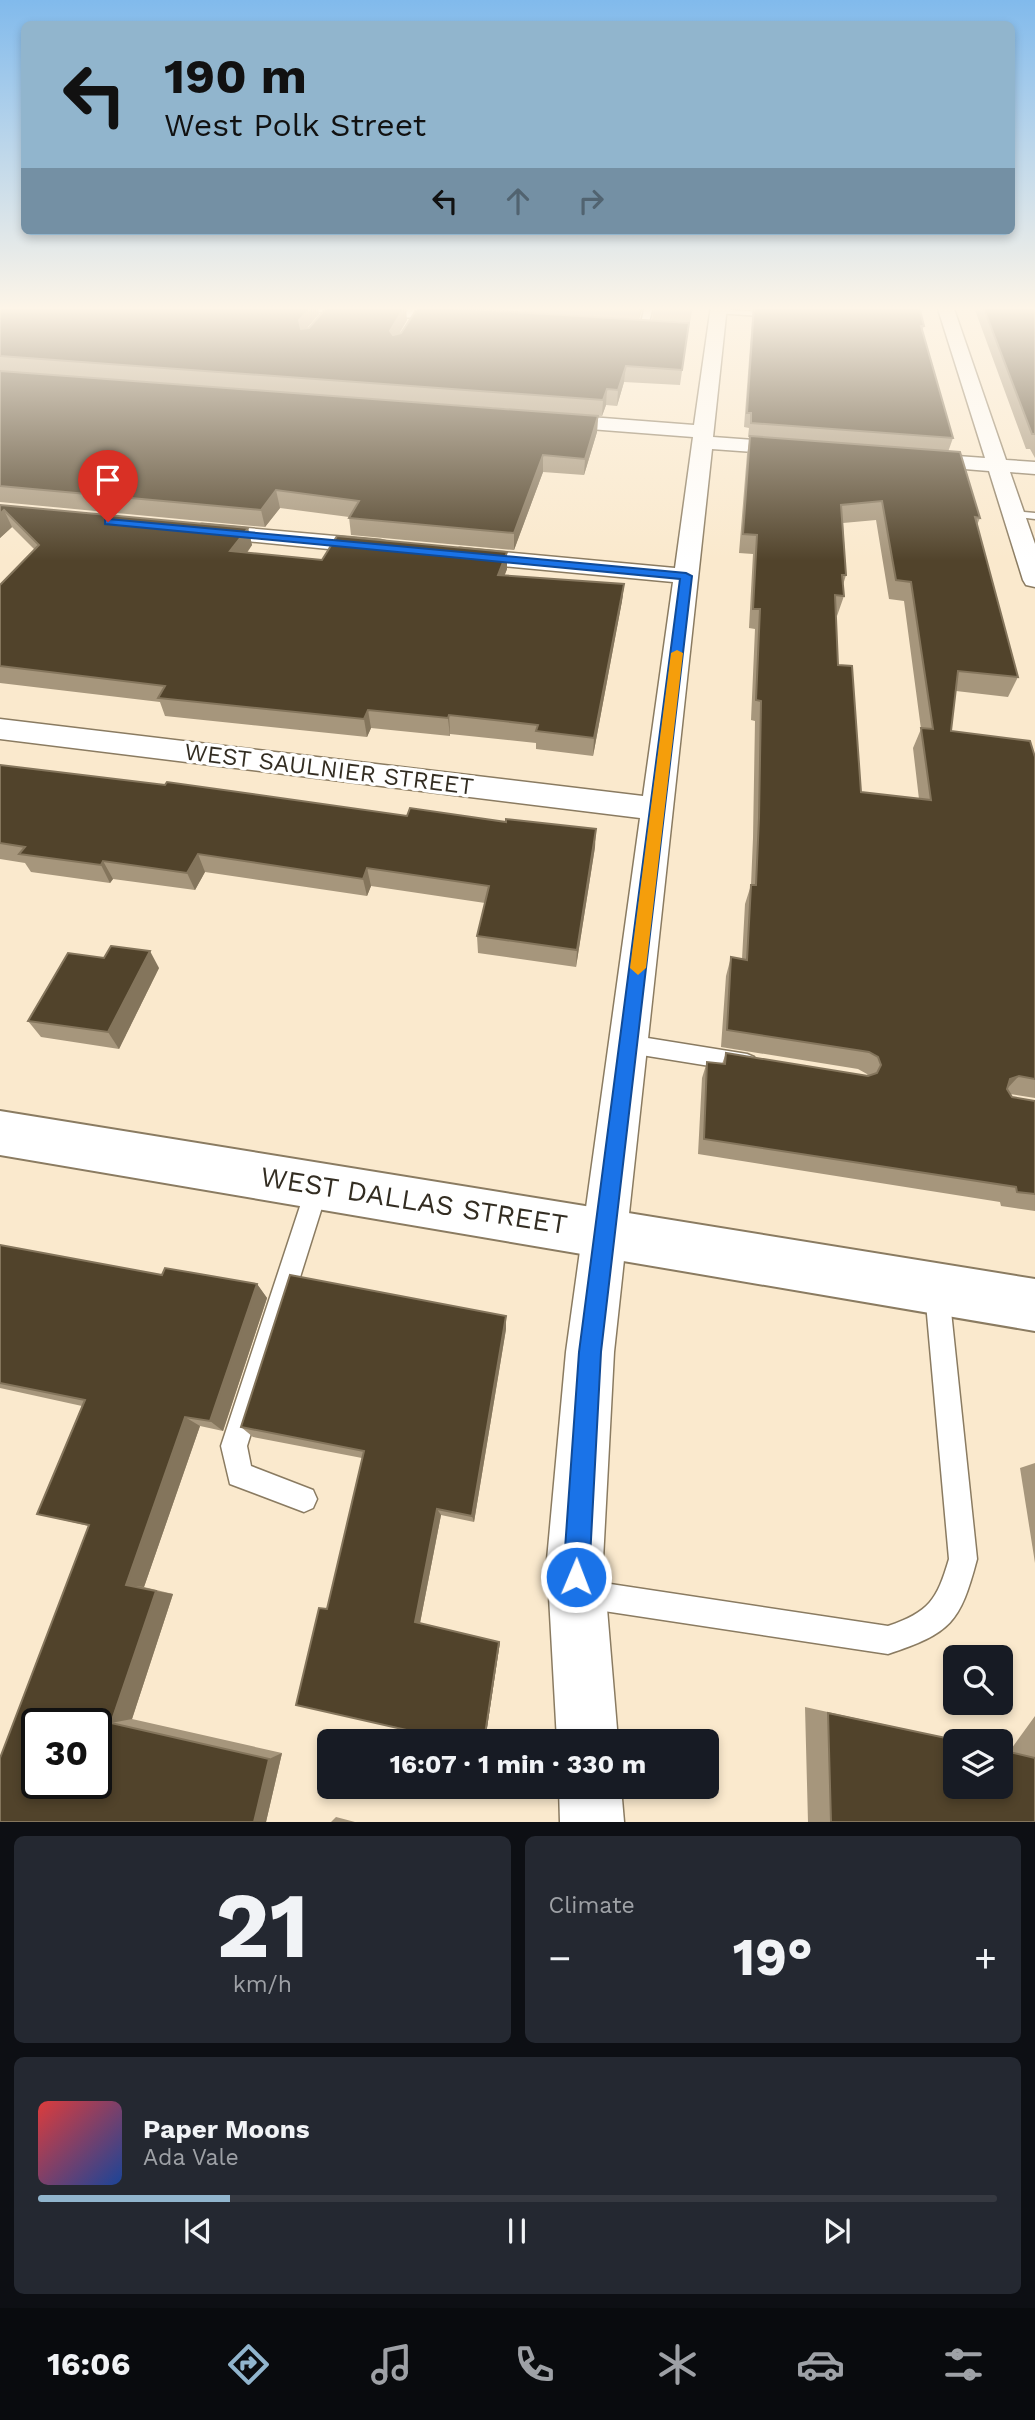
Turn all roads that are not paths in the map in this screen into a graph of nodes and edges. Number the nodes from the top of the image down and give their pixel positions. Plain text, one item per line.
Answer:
1 (707, 391) edge
2 (973, 391) edge
3 (534, 419) edge
4 (703, 437) junction
5 (819, 451) edge
6 (901, 457) edge
7 (997, 465) junction
8 (1035, 468) edge
9 (1024, 515) edge
10 (180, 529) edge
11 (401, 550) edge
12 (443, 553) edge
13 (686, 576) junction
14 (1035, 580) edge
15 (0, 729) edge
16 (658, 808) junction
17 (629, 1044) junction
18 (764, 1066) edge
19 (0, 1133) edge
20 (318, 1185) junction
21 (606, 1231) junction
22 (937, 1288) junction
23 (1035, 1305) edge
24 (304, 1499) dead end
25 (577, 1593) junction
26 (586, 1729) edge
27 (591, 1799) edge
28 (592, 1822) edge

1 - 4 street
2 - 7 street
3 - 4 street
4 - 5 street
4 - 13 street
6 - 7 street
7 - 8 street
7 - 9 street
9 - 14 street
10 - 11 street
12 - 13 street
13 - 16 street
15 - 16 street, WEST SAULNIER STREET
16 - 17 street
17 - 18 lane
17 - 21 street
19 - 20 main road, WEST DALLAS STREET
20 - 21 main road, WEST DALLAS STREET
20 - 24 lane
21 - 22 main road, WEST DALLAS STREET
21 - 25 street
22 - 23 main road, WEST DALLAS STREET
22 - 25 lane
25 - 26 street
27 - 28 street

